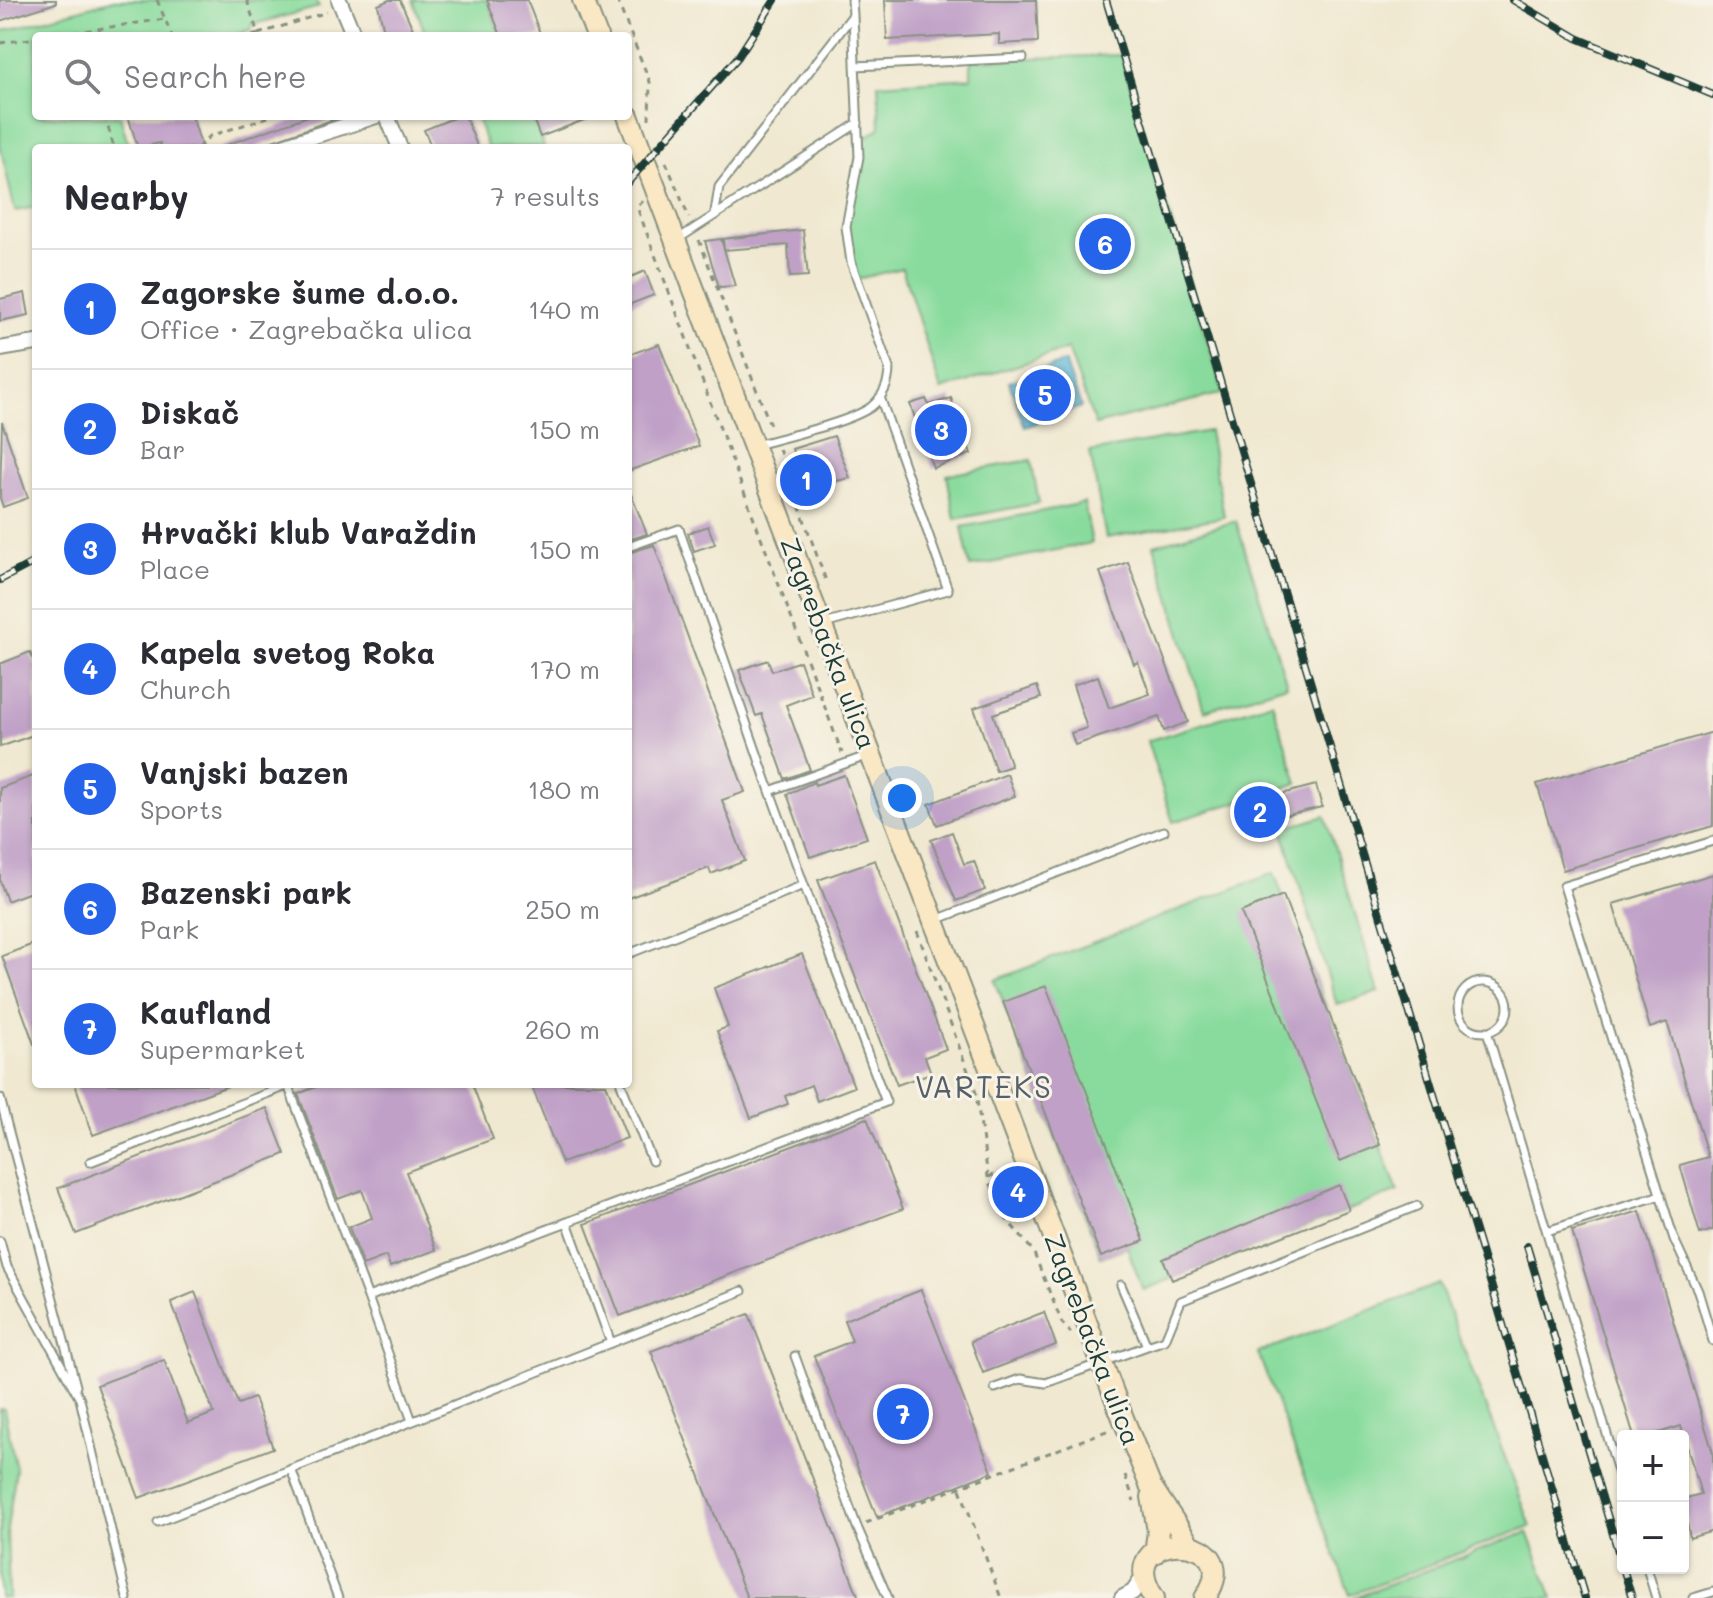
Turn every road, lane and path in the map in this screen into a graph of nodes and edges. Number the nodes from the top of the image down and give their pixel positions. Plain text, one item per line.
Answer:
1 (157, 0) edge
2 (247, 0) edge
3 (583, 0) edge
4 (617, 0) edge
5 (852, 0) edge
6 (341, 4) edge
7 (853, 15) junction
8 (165, 19) junction
9 (77, 32) edge
10 (170, 32) edge
11 (257, 32) edge
12 (264, 32) edge
13 (352, 32) edge
14 (595, 32) edge
15 (630, 32) edge
16 (632, 37) edge
17 (32, 39) edge
18 (0, 43) edge
19 (1023, 58) dead end
20 (855, 66) junction
21 (106, 120) edge
22 (259, 120) edge
23 (364, 120) edge
24 (389, 120) edge
25 (630, 120) edge
26 (253, 122) joint
27 (858, 123) junction
28 (649, 131) dead end
29 (113, 144) edge
30 (202, 144) edge
31 (289, 144) edge
32 (398, 144) edge
33 (671, 172) dead end
34 (647, 198) dead end
35 (686, 209) dead end
36 (715, 212) junction
37 (677, 240) junction
38 (700, 242) dead end
39 (32, 344) edge
40 (0, 349) edge
41 (880, 397) junction
42 (767, 418) dead end
43 (754, 446) junction
44 (781, 454) dead end
45 (632, 546) edge
46 (828, 588) dead end
47 (822, 624) junction
48 (871, 754) junction
49 (846, 764) junction
50 (770, 791) junction
51 (1164, 831) dead end
52 (1713, 841) edge
53 (804, 885) junction
54 (934, 921) junction
55 (632, 952) edge
56 (1487, 1031) junction
57 (282, 1088) edge
58 (291, 1088) edge
59 (623, 1088) edge
60 (0, 1098) edge
61 (978, 1101) dead end
62 (652, 1161) dead end
63 (90, 1162) dead end
64 (1027, 1164) junction
65 (988, 1177) junction
66 (1661, 1195) junction
67 (1417, 1206) dead end
68 (567, 1222) junction
69 (1547, 1231) junction
70 (0, 1241) edge
71 (1121, 1285) dead end
72 (742, 1291) dead end
73 (368, 1297) junction
74 (1713, 1341) edge
75 (611, 1343) junction
76 (1147, 1346) junction
77 (795, 1356) dead end
78 (1095, 1366) junction
79 (995, 1388) dead end
80 (80, 1399) junction
81 (412, 1421) junction
82 (1106, 1423) dead end
83 (1617, 1468) edge
84 (291, 1469) junction
85 (1124, 1474) dead end
86 (1150, 1485) junction
87 (959, 1488) junction
88 (1134, 1503) dead end
89 (158, 1522) dead end
90 (857, 1527) junction
91 (1189, 1544) junction
92 (1155, 1553) junction
93 (1146, 1573) junction
94 (1649, 1574) edge
95 (1713, 1592) edge
96 (1207, 1596) edge
97 (127, 1598) edge
98 (338, 1598) edge
99 (888, 1598) edge
100 (1001, 1598) edge
101 (1122, 1598) edge
102 (1154, 1598) edge
103 (1656, 1598) edge
104 (1693, 1598) edge

1 - 8 path
2 - 11 path
3 - 14 main road
4 - 15 path
5 - 7 lane
6 - 12 path
6 - 13 street
7 - 20 lane
7 - 36 lane
8 - 9 path
8 - 10 path
16 - 28 path
17 - 18 path
19 - 20 lane
20 - 27 lane
21 - 29 path
22 - 26 path
23 - 31 street
24 - 32 street
25 - 37 main road, Zagrebačka ulica
26 - 30 path
27 - 36 lane
27 - 41 lane
33 - 35 path
34 - 49 path
36 - 37 lane
37 - 43 main road, Zagrebačka ulica
38 - 42 path
39 - 40 street
41 - 43 lane
41 - 47 lane
43 - 47 main road, Zagrebačka ulica
44 - 46 path
45 - 50 lane
47 - 48 main road, Zagrebačka ulica
48 - 49 lane
48 - 54 main road, Zagrebačka ulica
49 - 50 lane
50 - 53 lane
51 - 54 lane
52 - 66 lane
53 - 55 lane
53 - 68 lane
54 - 64 main road, Zagrebačka ulica
56 - 56 lane
56 - 69 lane
57 - 63 lane
58 - 73 lane
59 - 62 lane
60 - 80 lane
61 - 65 path
64 - 65 path
64 - 78 main road, Zagrebačka ulica
65 - 78 path
66 - 69 lane
66 - 74 lane
67 - 76 lane
68 - 73 lane
68 - 75 lane
69 - 83 lane
70 - 80 lane
71 - 76 lane
72 - 75 lane
73 - 81 lane
75 - 81 lane
76 - 78 lane
77 - 90 lane
78 - 79 lane
78 - 86 main road, Zagrebačka ulica
80 - 97 lane
81 - 84 lane
82 - 87 path
84 - 89 lane
84 - 98 lane
85 - 88 path
86 - 91 main road, Zagrebačka ulica
86 - 92 main road, Zagrebačka ulica
87 - 90 path
87 - 100 path
90 - 99 lane
91 - 92 main road
91 - 96 main road, Zagrebačka ulica
92 - 93 main road, Zagrebačka ulica
93 - 101 street
93 - 102 main road
94 - 103 lane
95 - 104 lane

